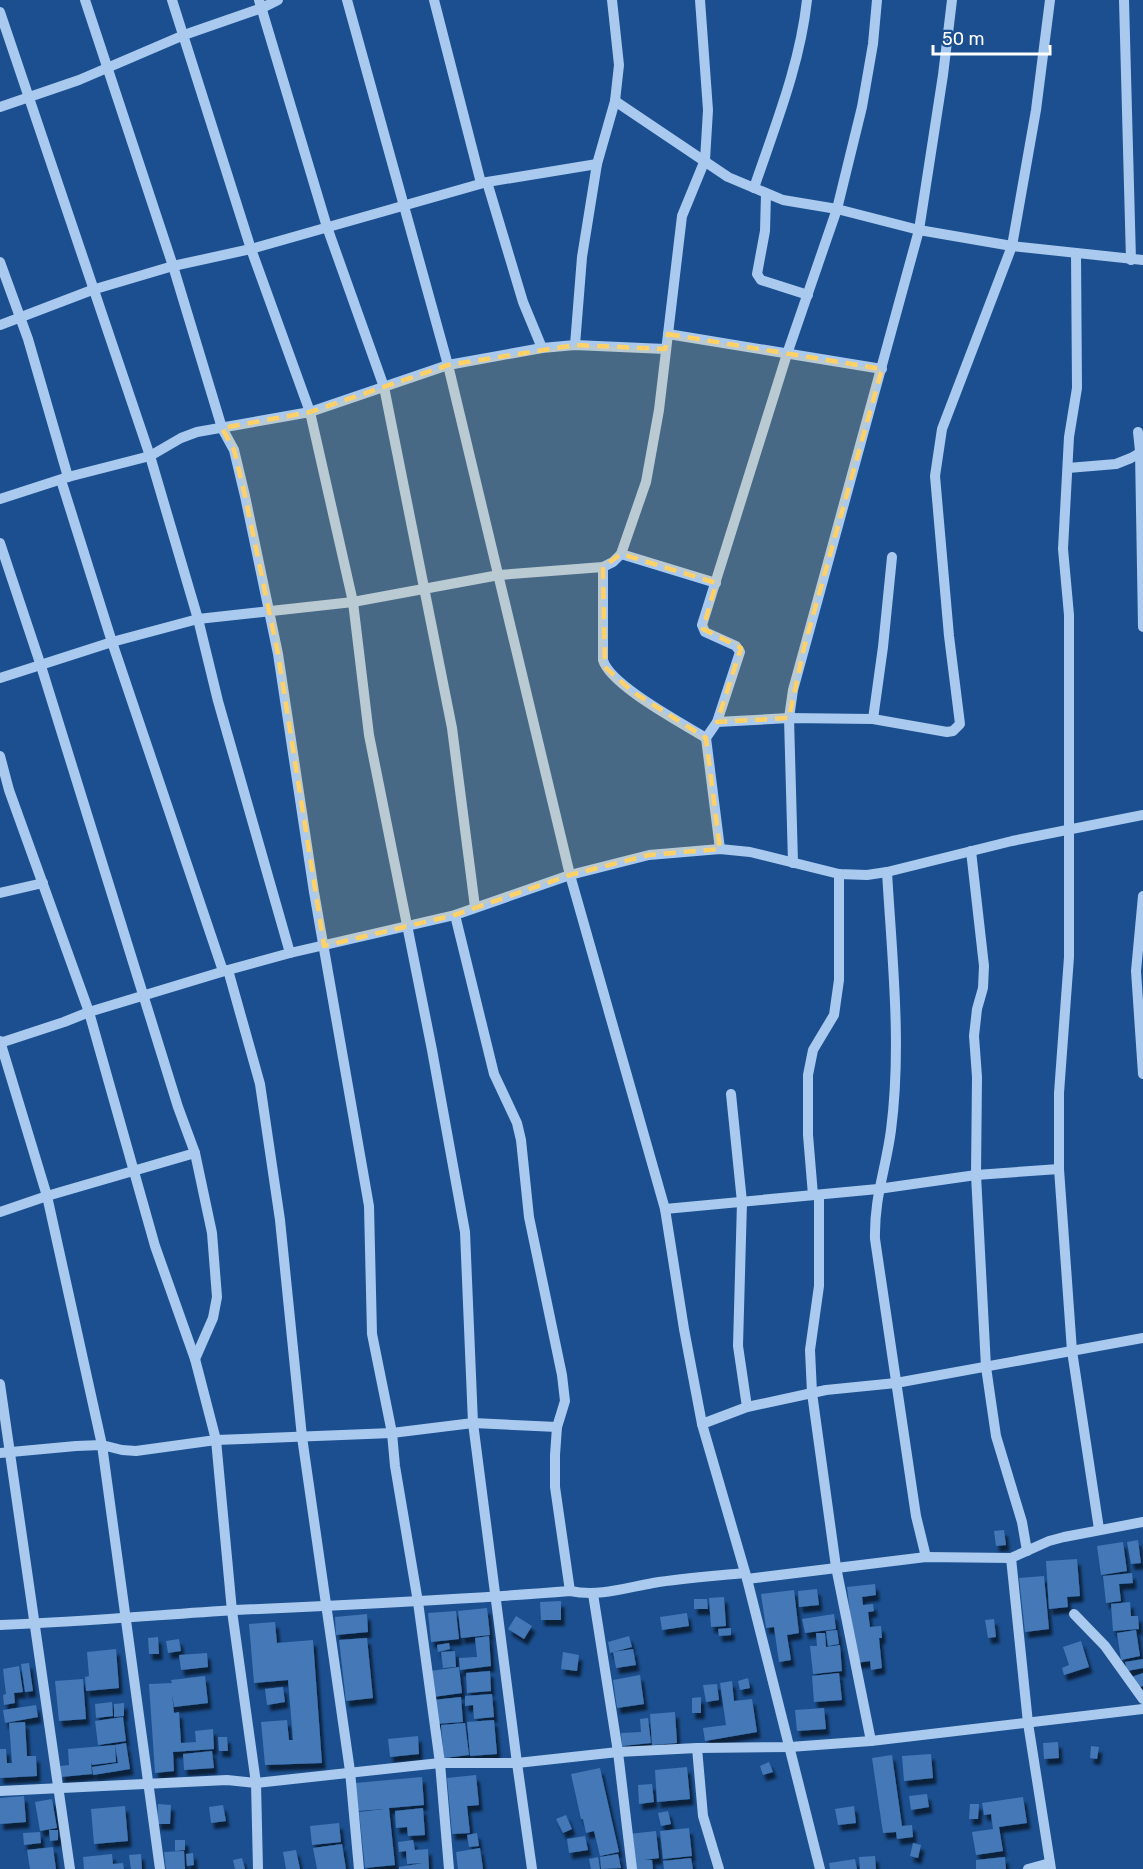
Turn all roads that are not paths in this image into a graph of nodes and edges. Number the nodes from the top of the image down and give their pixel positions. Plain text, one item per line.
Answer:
1 (85, 0) edge
2 (172, 0) edge
3 (278, 0) edge
4 (347, 0) edge
5 (434, 0) edge
6 (612, 0) edge
7 (700, 0) edge
8 (807, 0) edge
9 (877, 0) edge
10 (952, 0) edge
11 (1050, 0) edge
12 (1124, 0) edge
13 (260, 4) edge
14 (0, 12) edge
15 (184, 35) junction
16 (106, 68) junction
17 (30, 97) junction
18 (615, 101) junction
19 (0, 107) edge
20 (705, 160) junction
21 (597, 164) junction
22 (484, 183) junction
23 (754, 188) junction
24 (766, 194) junction
25 (404, 205) junction
26 (837, 209) junction
27 (327, 228) junction
28 (919, 230) junction
29 (1012, 246) junction
30 (251, 249) junction
31 (1076, 253) junction
32 (1131, 260) junction
33 (1143, 260) edge
34 (0, 262) edge
35 (173, 266) junction
36 (92, 290) junction
37 (808, 295) junction
38 (20, 318) junction
39 (0, 325) edge
40 (668, 334) junction
41 (575, 345) junction
42 (542, 348) junction
43 (665, 349) junction
44 (787, 354) junction
45 (448, 365) junction
46 (882, 369) junction
47 (384, 387) junction
48 (310, 412) junction
49 (222, 428) junction
50 (1138, 432) dead end
51 (1142, 451) edge
52 (150, 456) junction
53 (1068, 468) junction
54 (65, 479) junction
55 (0, 499) edge
56 (0, 543) edge
57 (621, 554) junction
58 (892, 557) dead end
59 (603, 567) junction
60 (499, 575) junction
61 (716, 583) junction
62 (426, 589) junction
63 (353, 602) junction
64 (270, 611) junction
65 (198, 619) junction
66 (1143, 627) edge
67 (112, 642) junction
68 (41, 666) junction
69 (0, 678) edge
70 (789, 718) junction
71 (873, 719) junction
72 (717, 722) junction
73 (706, 738) junction
74 (0, 756) edge
75 (1143, 815) edge
76 (1068, 829) junction
77 (720, 849) junction
78 (971, 851) junction
79 (793, 863) junction
80 (887, 873) junction
81 (840, 874) junction
82 (570, 875) junction
83 (43, 883) junction
84 (0, 893) edge
85 (1143, 896) edge
86 (475, 907) junction
87 (454, 915) junction
88 (407, 926) junction
89 (324, 946) junction
90 (290, 953) junction
91 (1140, 970) edge
92 (226, 971) junction
93 (143, 997) junction
94 (89, 1012) junction
95 (0, 1042) edge
96 (1143, 1074) edge
97 (731, 1094) dead end
98 (195, 1153) junction
99 (1059, 1169) junction
100 (134, 1172) junction
101 (976, 1175) junction
102 (878, 1190) junction
103 (816, 1195) junction
104 (47, 1196) junction
105 (742, 1202) junction
106 (665, 1209) junction
107 (0, 1212) edge
108 (1143, 1338) edge
109 (1072, 1351) junction
110 (195, 1359) junction
111 (986, 1367) junction
112 (896, 1383) junction
113 (0, 1384) edge
114 (812, 1393) junction
115 (747, 1407) junction
116 (473, 1423) junction
117 (702, 1424) junction
118 (557, 1427) junction
119 (392, 1433) junction
120 (302, 1437) junction
121 (216, 1440) junction
122 (102, 1445) junction
123 (5, 1454) edge
124 (1143, 1522) edge
125 (1099, 1529) junction
126 (1027, 1551) junction
127 (926, 1557) junction
128 (1011, 1558) junction
129 (836, 1567) junction
130 (746, 1576) junction
131 (570, 1590) junction
132 (593, 1594) junction
133 (496, 1597) junction
134 (418, 1602) junction
135 (326, 1606) junction
136 (232, 1611) junction
137 (1074, 1614) dead end
138 (125, 1618) junction
139 (35, 1624) junction
140 (0, 1625) edge
141 (1143, 1699) edge
142 (1143, 1709) edge
143 (1028, 1723) junction
144 (871, 1741) junction
145 (790, 1747) junction
146 (697, 1748) junction
147 (618, 1752) junction
148 (440, 1763) junction
149 (517, 1763) junction
150 (350, 1771) junction
151 (256, 1783) junction
152 (150, 1784) junction
153 (58, 1787) junction
154 (0, 1791) edge
155 (1050, 1866) edge
156 (70, 1869) edge
157 (160, 1869) edge
158 (258, 1869) edge
159 (358, 1869) edge
160 (449, 1869) edge
161 (532, 1869) edge
162 (632, 1869) edge
163 (719, 1869) edge
164 (820, 1869) edge
165 (1028, 1869) edge

1 - 16 street
2 - 15 street
3 - 13 street
4 - 25 street
5 - 22 street
6 - 18 street
7 - 20 street
8 - 23 street
9 - 26 street
10 - 28 street
11 - 29 street
12 - 32 street
13 - 15 street
13 - 27 street
14 - 17 street
15 - 16 street
15 - 30 street
16 - 17 street
16 - 35 street
17 - 19 street
17 - 36 street
18 - 20 street
18 - 21 street
20 - 23 street
20 - 40 street
21 - 22 street
21 - 41 street
22 - 25 street
22 - 42 street
23 - 24 street
24 - 26 street
24 - 37 street
25 - 27 street
25 - 45 street
26 - 28 street
26 - 37 street
27 - 30 street
27 - 47 street
28 - 29 street
28 - 46 street
29 - 31 street
29 - 71 street
30 - 35 street
30 - 48 street
31 - 32 street
31 - 53 street
32 - 33 street
34 - 38 street
35 - 36 street
35 - 49 street
36 - 38 street
36 - 52 street
37 - 44 street
38 - 39 street
38 - 54 street
40 - 43 street
40 - 44 street
41 - 42 street
41 - 43 street
42 - 45 street
43 - 57 street
44 - 46 street
44 - 61 street
45 - 47 street
45 - 60 street
46 - 70 street
47 - 48 street
47 - 62 street
48 - 49 street
48 - 63 street
49 - 52 street
49 - 64 street
50 - 51 street
51 - 53 street
51 - 66 street
52 - 54 street
52 - 65 street
53 - 76 street
54 - 55 street
54 - 67 street
56 - 68 street
57 - 59 street
57 - 61 street
58 - 71 street
59 - 60 street
59 - 73 street
60 - 62 street
60 - 82 street
61 - 72 street
62 - 63 street
62 - 86 street
63 - 64 street
63 - 88 street
64 - 65 street
64 - 89 street
65 - 67 street
65 - 90 street
67 - 68 street
67 - 92 street
68 - 69 street
68 - 93 street
70 - 71 street
70 - 72 street
70 - 79 street
72 - 73 street
73 - 77 street
74 - 83 street
75 - 76 street
76 - 78 street
76 - 99 street
77 - 79 street
77 - 82 street
78 - 80 street
78 - 101 street
79 - 81 street
80 - 81 street
80 - 102 street
81 - 103 street
82 - 86 street
82 - 106 street
83 - 84 street
83 - 94 street
85 - 91 street
86 - 87 street
87 - 88 street
87 - 118 street
88 - 89 street
88 - 116 street
89 - 90 street
89 - 119 street
90 - 92 street
91 - 96 street
92 - 93 street
92 - 120 street
93 - 94 street
93 - 98 street
94 - 95 street
94 - 100 street
95 - 104 street
97 - 105 street
98 - 100 street
98 - 110 street
99 - 101 street
99 - 109 street
100 - 104 street
100 - 110 street
101 - 102 street
101 - 111 street
102 - 103 street
102 - 112 street
103 - 105 street
103 - 114 street
104 - 107 street
104 - 122 street
105 - 106 street
105 - 115 street
106 - 117 street
108 - 109 street
109 - 111 street
109 - 125 street
110 - 121 street
111 - 112 street
111 - 126 street
112 - 114 street
112 - 127 street
113 - 123 street
114 - 115 street
114 - 129 street
115 - 117 street
116 - 118 street
116 - 119 street
116 - 133 street
117 - 130 street
118 - 131 street
119 - 120 street
119 - 134 street
120 - 121 street
120 - 135 street
121 - 122 street
121 - 136 street
122 - 123 street
122 - 138 street
123 - 139 street
124 - 125 street
125 - 126 street
126 - 128 street
127 - 128 street
127 - 129 street
128 - 143 street
129 - 130 street
129 - 144 street
130 - 132 street
130 - 145 street
131 - 132 street
131 - 133 street
132 - 147 street
133 - 134 street
133 - 149 street
134 - 135 street
134 - 148 street
135 - 136 street
135 - 150 street
136 - 138 street
136 - 151 street
137 - 141 street
138 - 139 street
138 - 152 street
139 - 140 street
139 - 153 street
142 - 143 street
143 - 144 street
143 - 155 street
144 - 145 street
145 - 146 street
145 - 164 street
146 - 147 street
146 - 163 street
147 - 149 street
147 - 162 street
148 - 149 street
148 - 150 street
148 - 160 street
149 - 161 street
150 - 151 street
150 - 159 street
151 - 152 street
151 - 158 street
152 - 153 street
152 - 157 street
153 - 154 street
153 - 156 street
155 - 165 street

